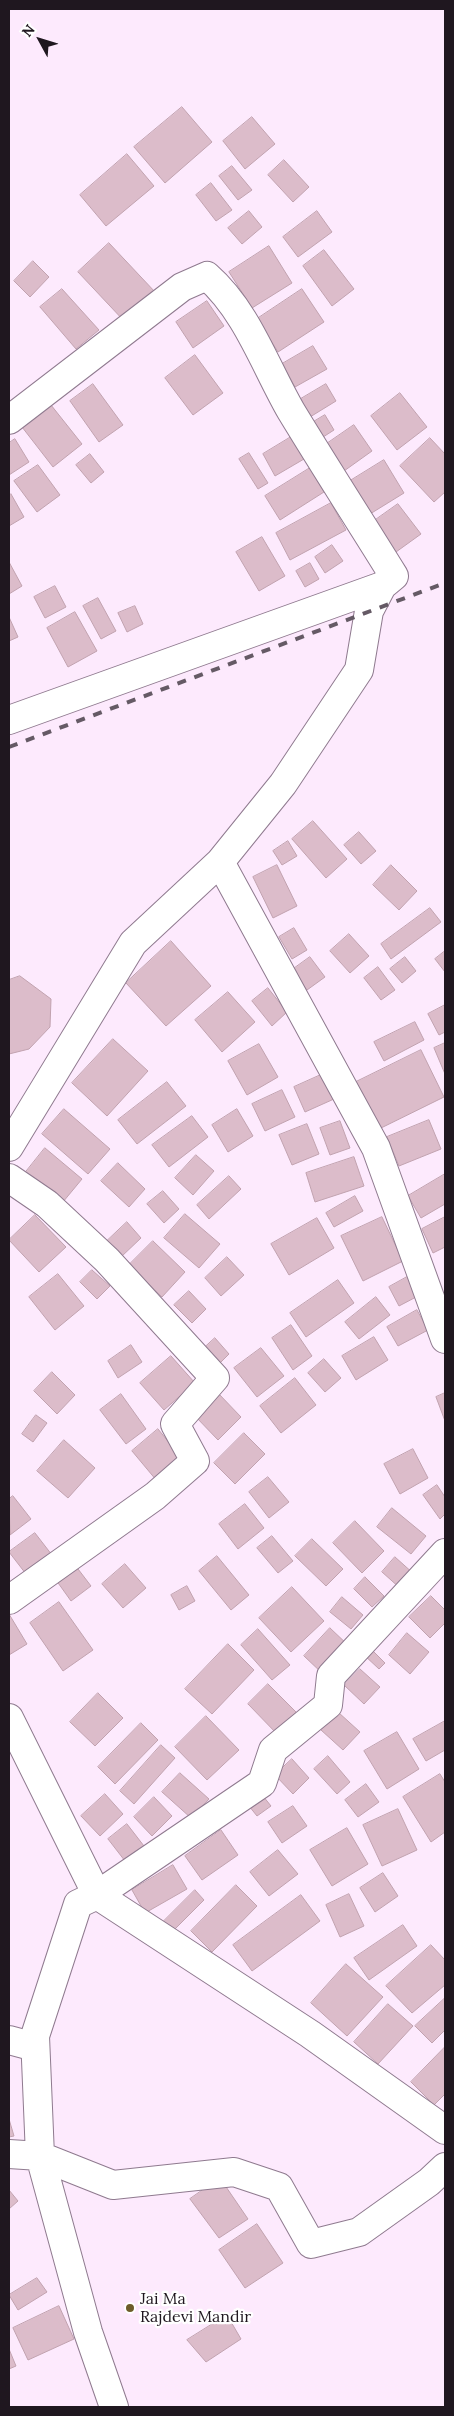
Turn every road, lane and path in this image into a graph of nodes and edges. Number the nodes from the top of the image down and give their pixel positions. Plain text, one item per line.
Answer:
1 (9, 420) edge
2 (382, 586) junction
3 (9, 720) edge
4 (220, 862) junction
5 (9, 1147) edge
6 (9, 1178) edge
7 (445, 1339) edge
8 (445, 1553) edge
9 (9, 1600) edge
10 (9, 1718) edge
11 (97, 1895) junction
12 (9, 2040) edge
13 (35, 2047) junction
14 (445, 2130) edge
15 (9, 2154) edge
16 (40, 2156) junction
17 (445, 2167) edge
18 (114, 2407) edge

1 - 2 street
2 - 3 street
2 - 4 street
4 - 5 street
4 - 7 street
6 - 9 street
8 - 11 street
10 - 11 street
11 - 13 street
11 - 14 street
12 - 13 street
13 - 16 street
15 - 16 street
16 - 17 street
16 - 18 street

